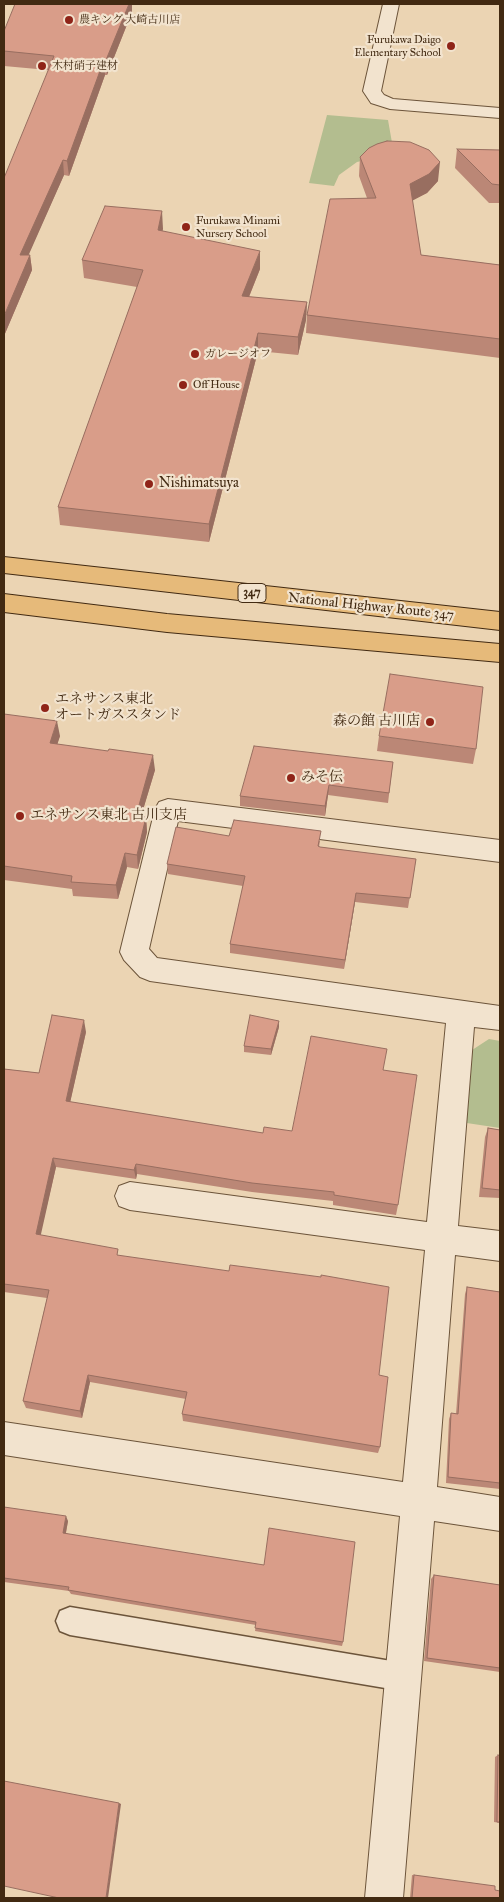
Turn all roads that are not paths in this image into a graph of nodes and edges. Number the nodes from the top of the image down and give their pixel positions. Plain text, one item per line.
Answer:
1 (391, 4) edge
2 (500, 113) edge
3 (4, 565) edge
4 (4, 603) edge
5 (500, 621) edge
6 (500, 653) edge
7 (500, 851) edge
8 (462, 1012) junction
9 (500, 1018) edge
10 (130, 1196) dead end
11 (441, 1238) junction
12 (500, 1246) edge
13 (4, 1439) edge
14 (418, 1501) junction
15 (500, 1514) edge
16 (70, 1621) dead end
17 (403, 1677) junction
18 (384, 1898) edge

1 - 2 street
3 - 5 highway, National Highway Route 347 / 347
4 - 6 highway
7 - 8 street
8 - 9 street
8 - 11 street
10 - 11 street
11 - 12 street
11 - 14 street
13 - 14 street
14 - 15 street
14 - 17 street
16 - 17 lane
17 - 18 street

